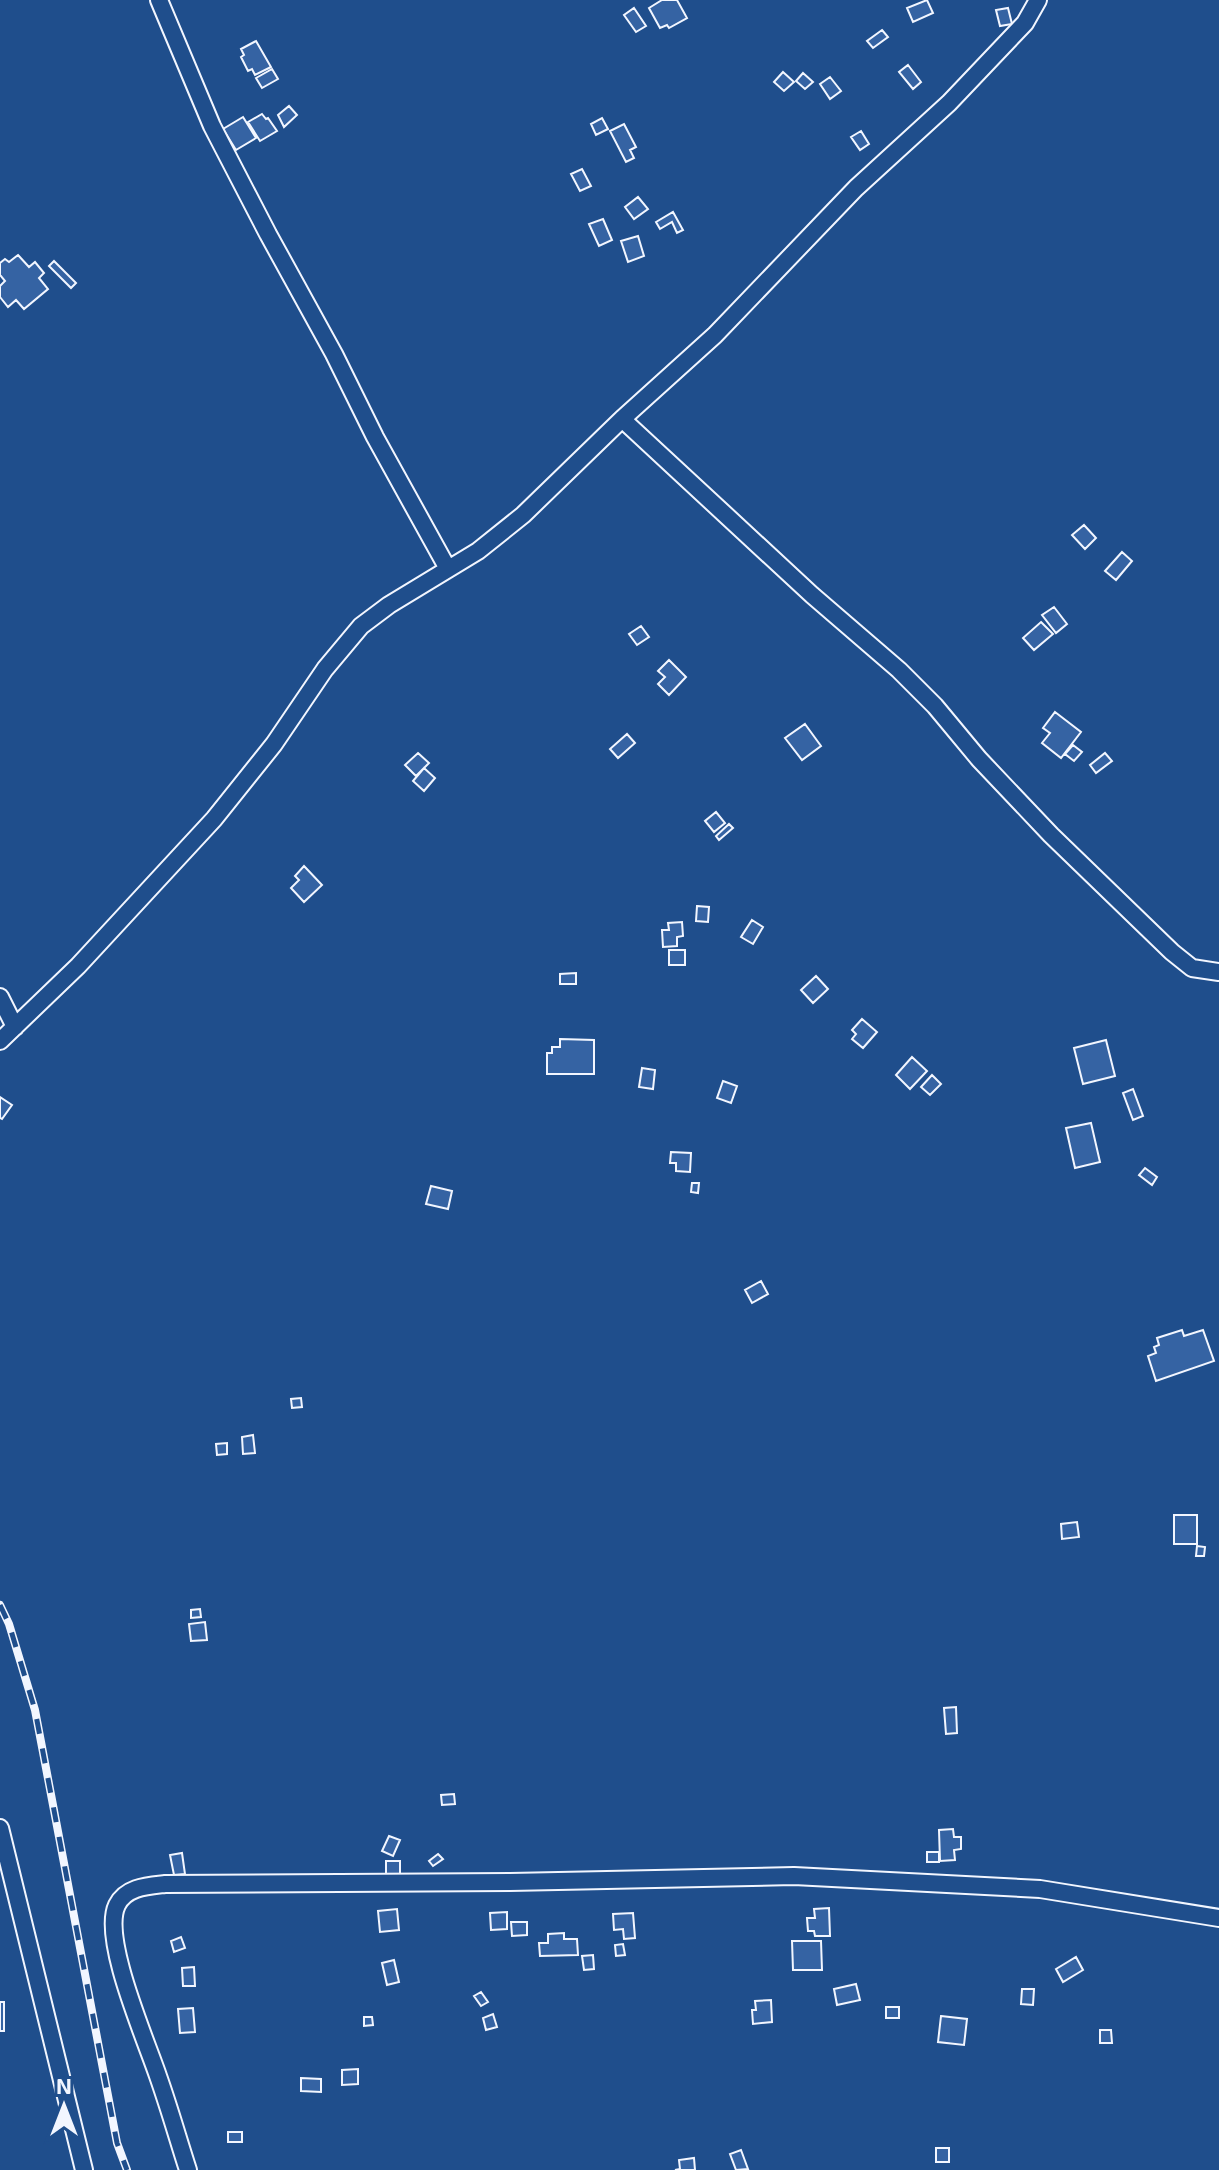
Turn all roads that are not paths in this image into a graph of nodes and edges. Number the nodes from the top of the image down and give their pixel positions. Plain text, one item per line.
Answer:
1 (159, 0) edge
2 (1038, 0) edge
3 (622, 419) junction
4 (448, 569) junction
5 (1219, 972) edge
6 (0, 997) edge
7 (15, 1027) junction
8 (0, 1041) edge
9 (0, 1828) edge
10 (1219, 1918) edge
11 (84, 2170) edge
12 (188, 2170) edge

1 - 4 street
2 - 3 street
3 - 4 street
3 - 5 street
4 - 7 street
6 - 7 street
7 - 8 street
9 - 11 street
10 - 12 street

